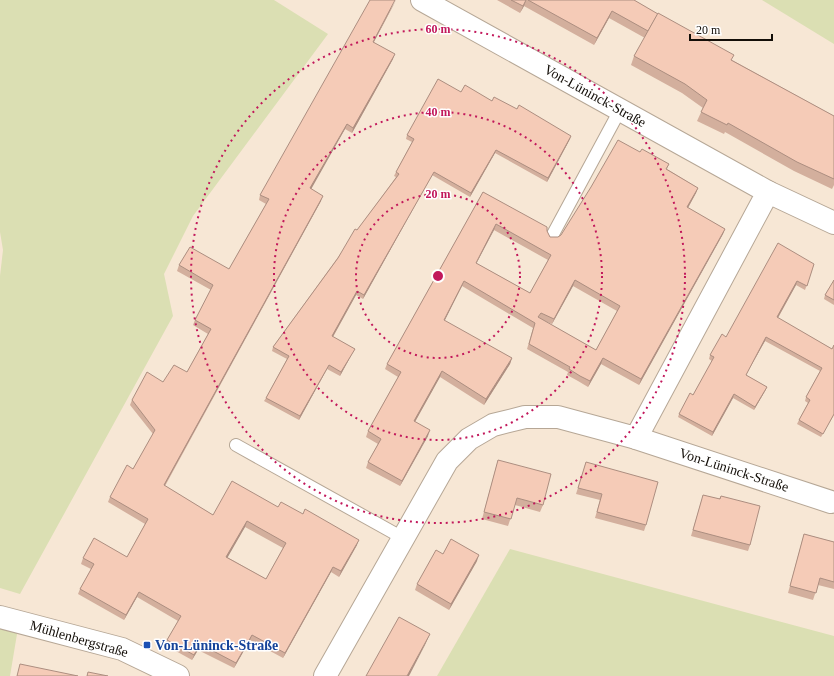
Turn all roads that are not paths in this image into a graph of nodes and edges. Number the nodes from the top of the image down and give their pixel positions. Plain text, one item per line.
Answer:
1 (422, 0) edge
2 (620, 110) junction
3 (768, 192) junction
4 (834, 223) edge
5 (552, 236) edge
6 (636, 438) junction
7 (236, 445) dead end
8 (831, 502) dead end
9 (403, 538) junction
10 (0, 617) edge
11 (178, 676) edge
12 (325, 676) edge

1 - 2 street, Von-Lüninck-Straße
2 - 3 street, Von-Lüninck-Straße
2 - 5 lane
3 - 4 street, Von-Lüninck-Straße
3 - 6 street
6 - 8 street, Von-Lüninck-Straße
6 - 9 street, Von-Lüninck-Straße
7 - 9 lane
9 - 12 street, Von-Lüninck-Straße
10 - 11 street, Mühlenbergstraße

